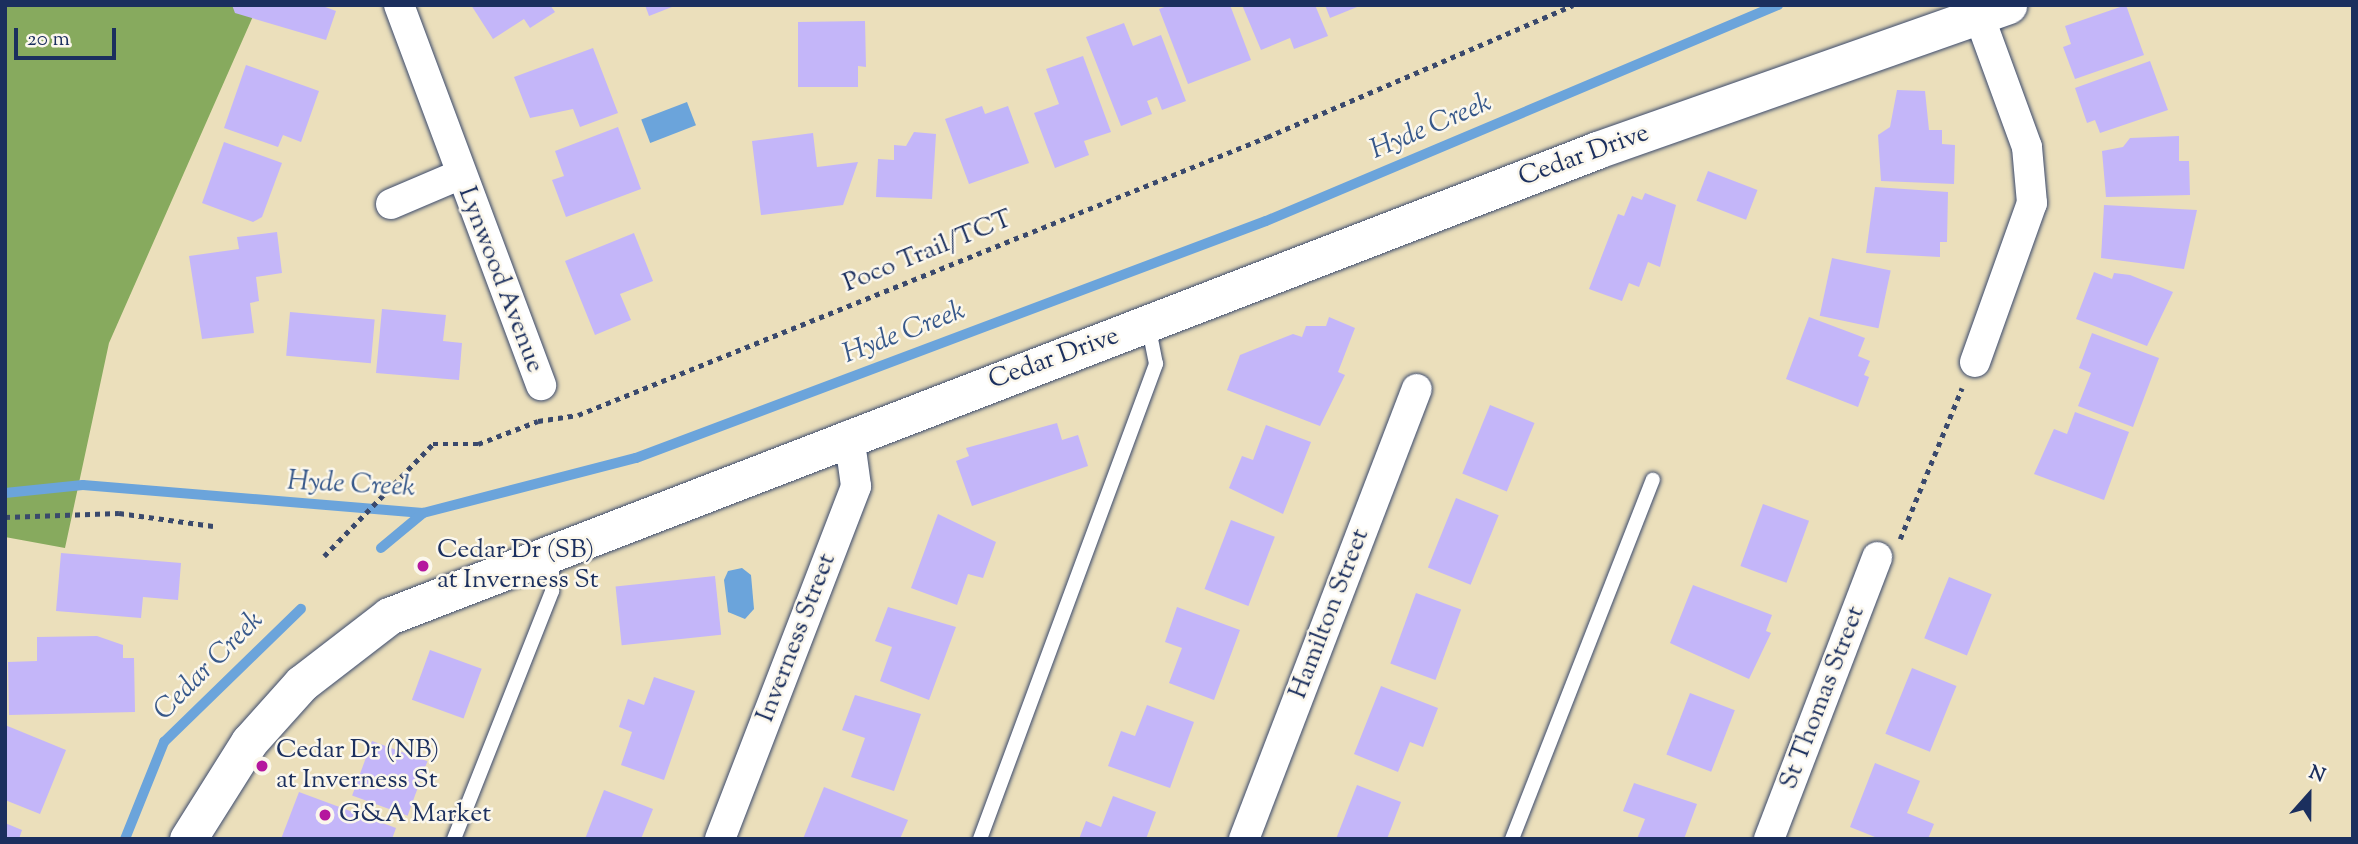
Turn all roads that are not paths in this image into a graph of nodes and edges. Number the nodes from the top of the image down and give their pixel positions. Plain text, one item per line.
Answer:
1 (399, 5) edge
2 (1993, 11) edge
3 (459, 175) junction
4 (391, 204) dead end
5 (1147, 324) junction
6 (1975, 362) road end
7 (541, 385) dead end
8 (1417, 389) dead end
9 (849, 435) junction
10 (1654, 480) dead end
11 (552, 548) junction
12 (1877, 556) road end
13 (188, 839) edge
14 (454, 839) edge
15 (720, 839) edge
16 (980, 839) edge
17 (1244, 839) edge
18 (1512, 839) edge
19 (1769, 839) edge

1 - 3 street, Lynwood Avenue
2 - 5 street, Cedar Drive
2 - 6 street
3 - 4 street, Lynwood Avenue
3 - 7 street, Lynwood Avenue
5 - 9 street, Cedar Drive
5 - 16 lane
8 - 17 street, Hamilton Street
9 - 11 street, Cedar Drive
9 - 15 street, Inverness Street
10 - 18 lane
11 - 13 street, Cedar Drive
11 - 14 lane
12 - 19 street, St Thomas Street

